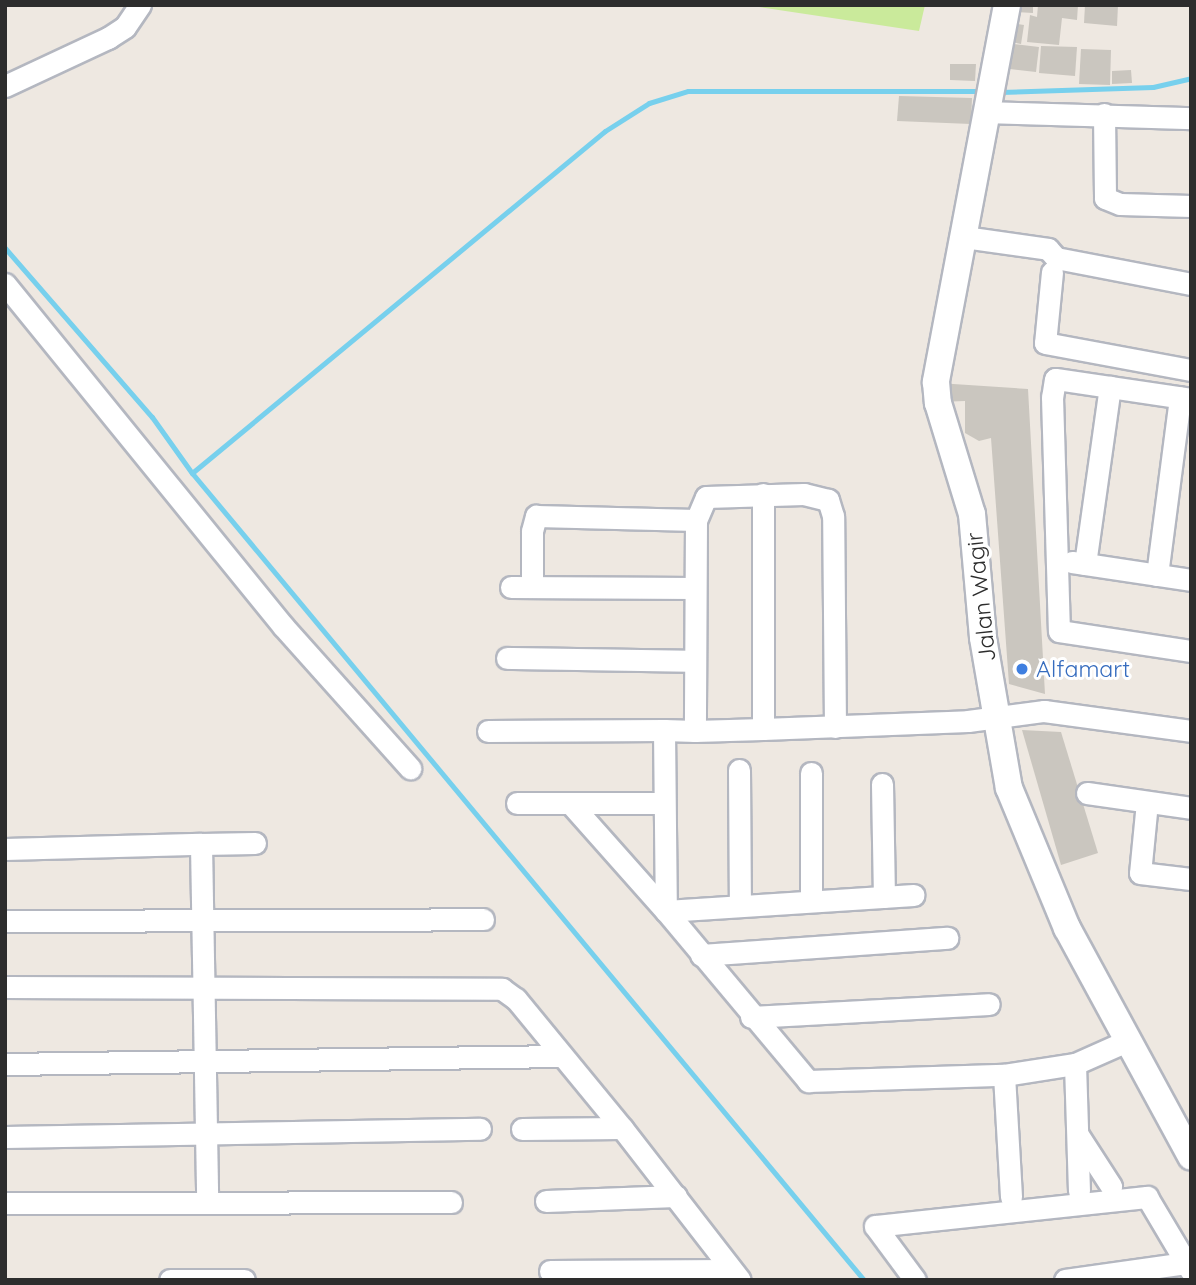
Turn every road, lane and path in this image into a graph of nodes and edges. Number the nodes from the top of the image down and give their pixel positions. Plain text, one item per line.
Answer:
1 (139, 5) edge
2 (1007, 5) edge
3 (5, 86) edge
4 (1191, 105) edge
5 (987, 108) junction
6 (1097, 113) junction
7 (1191, 118) edge
8 (1191, 206) edge
9 (964, 237) junction
10 (1048, 250) junction
11 (1191, 270) edge
12 (1052, 272) dead end
13 (5, 284) edge
14 (1191, 284) edge
15 (1191, 370) edge
16 (1110, 387) junction
17 (1185, 398) edge
18 (763, 494) junction
19 (696, 520) junction
20 (1056, 559) junction
21 (1085, 564) junction
22 (1157, 575) junction
23 (1191, 580) edge
24 (694, 588) junction
25 (1191, 652) edge
26 (507, 658) dead end
27 (694, 661) junction
28 (996, 716) junction
29 (835, 727) junction
30 (763, 729) junction
31 (664, 730) junction
32 (488, 731) dead end
33 (695, 731) junction
34 (1191, 731) edge
35 (410, 768) dead end
36 (739, 770) dead end
37 (811, 773) dead end
38 (882, 784) dead end
39 (1087, 793) dead end
40 (1147, 802) junction
41 (517, 803) dead end
42 (570, 803) junction
43 (664, 803) junction
44 (1191, 808) edge
45 (256, 843) dead end
46 (201, 844) junction
47 (5, 849) edge
48 (1191, 879) edge
49 (913, 895) dead end
50 (884, 897) junction
51 (811, 901) junction
52 (740, 906) junction
53 (666, 911) junction
54 (206, 917) junction
55 (483, 919) dead end
56 (5, 920) edge
57 (947, 938) dead end
58 (701, 955) junction
59 (5, 987) edge
60 (206, 988) junction
61 (989, 1004) dead end
62 (751, 1017) junction
63 (1127, 1041) junction
64 (562, 1056) junction
65 (205, 1059) junction
66 (5, 1064) edge
67 (1074, 1064) junction
68 (1004, 1075) junction
69 (622, 1128) junction
70 (480, 1129) dead end
71 (522, 1129) dead end
72 (207, 1132) junction
73 (1077, 1133) junction
74 (5, 1137) edge
75 (1191, 1156) edge
76 (1111, 1186) dead end
77 (1079, 1191) dead end
78 (676, 1196) junction
79 (1011, 1197) dead end
80 (207, 1201) junction
81 (546, 1201) dead end
82 (451, 1202) dead end
83 (5, 1203) edge
84 (1188, 1267) edge
85 (550, 1271) dead end
86 (735, 1275) edge
87 (170, 1280) edge
88 (244, 1280) edge
89 (915, 1280) edge
90 (1065, 1280) edge

1 - 3 street
2 - 5 street, Jalan Wagir
4 - 6 street
5 - 6 street
5 - 9 street, Jalan Wagir
6 - 7 street
6 - 8 street
9 - 10 street
9 - 28 street, Jalan Wagir
10 - 11 street
10 - 14 street
12 - 15 street
13 - 35 street
16 - 17 street
16 - 20 street
16 - 21 street
17 - 22 street
18 - 19 street
18 - 29 street
18 - 30 street
19 - 24 street
19 - 24 street
20 - 21 street
20 - 25 street
21 - 22 street
22 - 23 street
24 - 27 street
26 - 27 street
27 - 33 street
28 - 29 street
28 - 34 street
28 - 63 street, Jalan Wagir
29 - 30 street
30 - 33 street
31 - 32 street
31 - 33 street
31 - 43 street
36 - 52 street
37 - 51 street
38 - 50 street
39 - 40 street
40 - 44 street
40 - 48 street
41 - 42 street
42 - 43 street
42 - 53 street
43 - 53 street
45 - 46 street
46 - 47 street
46 - 54 street
49 - 50 street
50 - 51 street
51 - 52 street
52 - 53 street
53 - 58 street
54 - 55 street
54 - 56 street
54 - 60 street
57 - 58 street
58 - 62 street
59 - 60 street
60 - 64 street
60 - 65 street
61 - 62 street
62 - 68 street
63 - 67 street
63 - 75 street, Jalan Wagir
64 - 65 street
64 - 69 street
65 - 66 street
65 - 72 street
67 - 68 street
67 - 73 street
68 - 79 street
69 - 71 street
69 - 78 street
70 - 72 street
72 - 74 street
72 - 80 street
73 - 76 street
73 - 77 street
78 - 81 street
78 - 86 street
80 - 82 street
80 - 83 street
84 - 89 street
84 - 90 street
85 - 86 street
87 - 88 street

